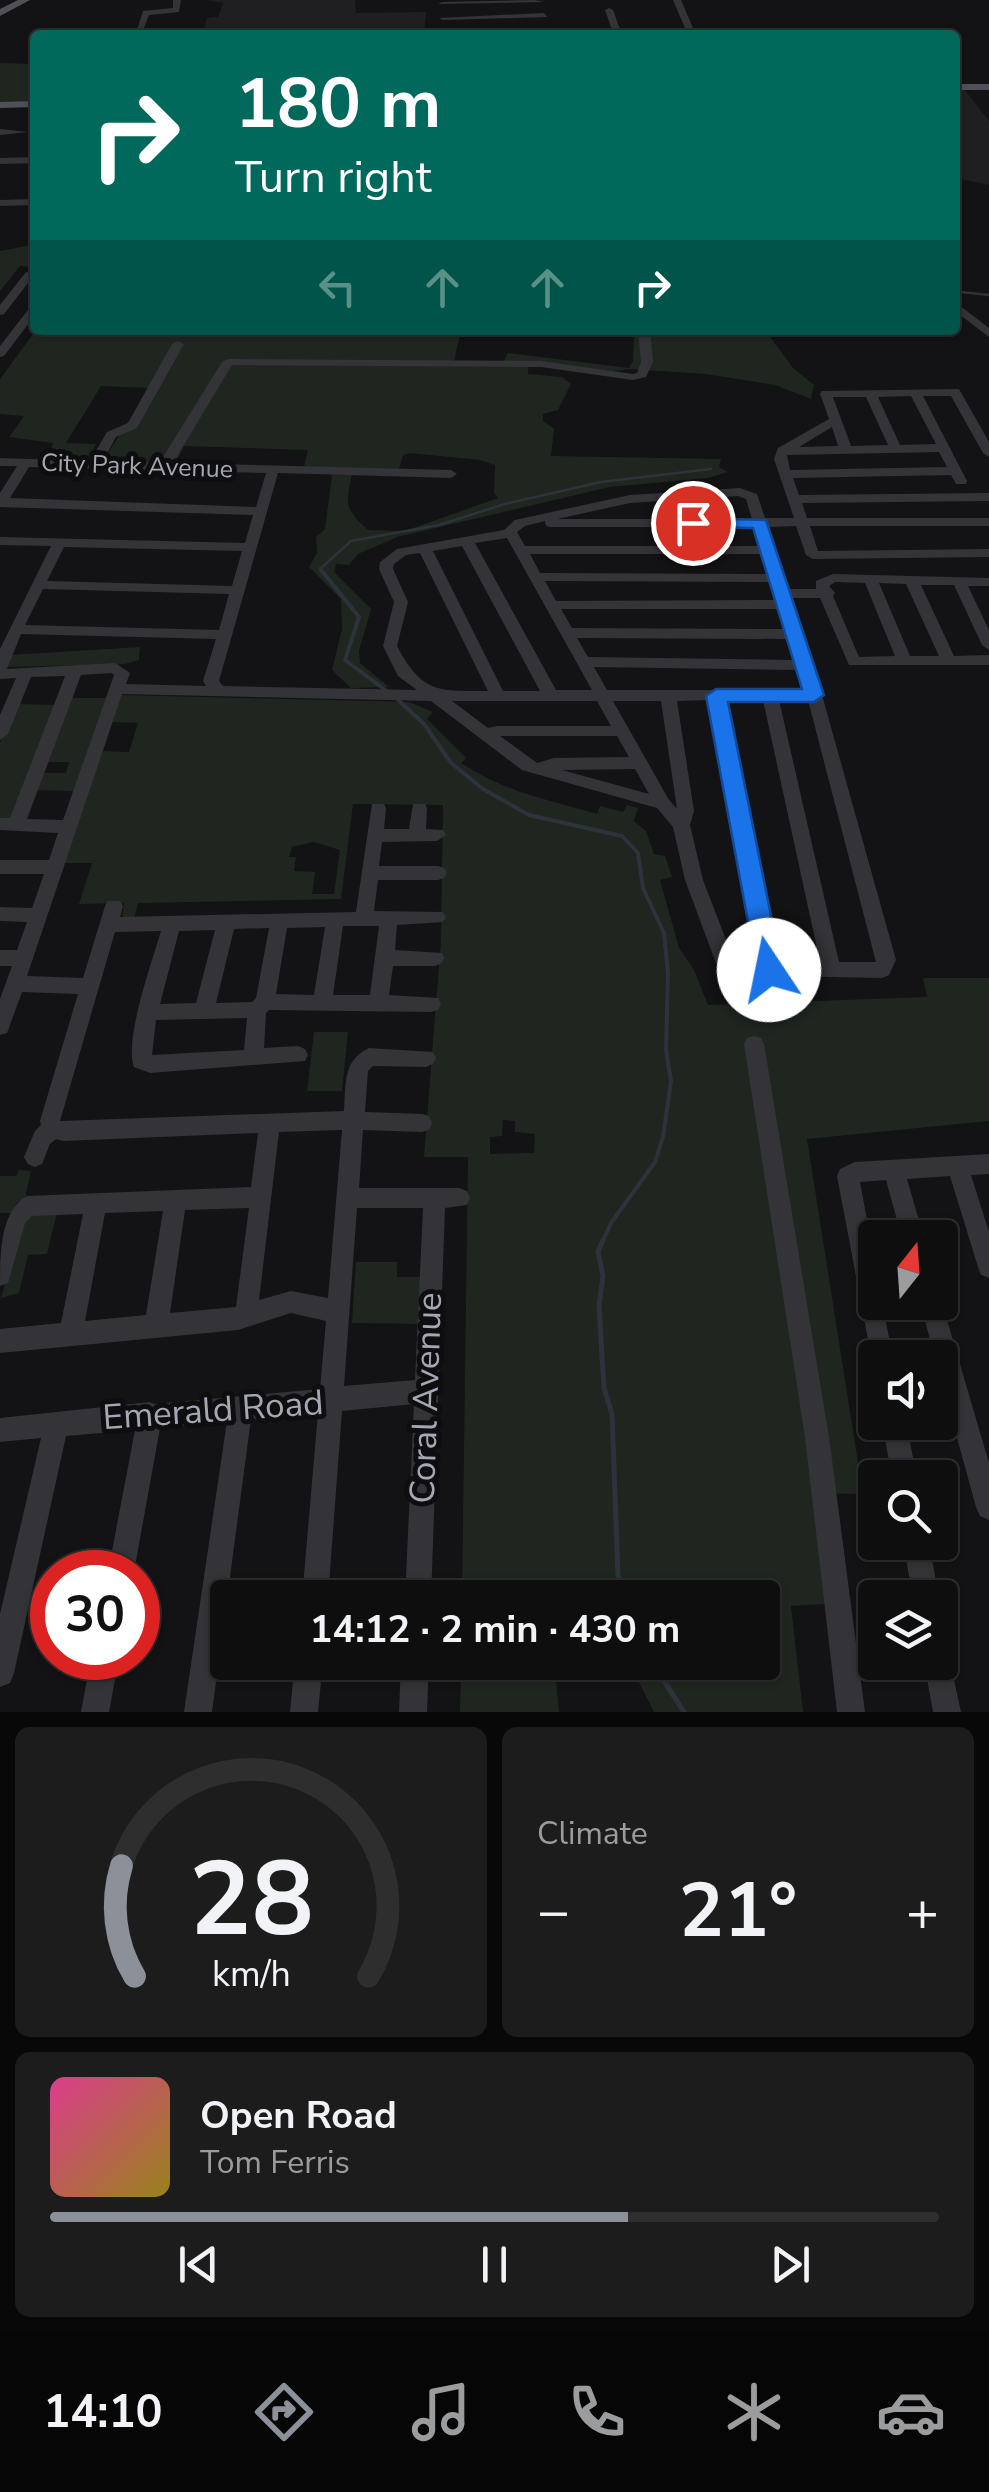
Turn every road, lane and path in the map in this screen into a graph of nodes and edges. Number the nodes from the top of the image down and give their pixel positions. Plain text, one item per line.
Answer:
1 (25, 0) edge
2 (178, 0) edge
3 (677, 0) edge
4 (539, 1) edge
5 (442, 2) edge
6 (609, 10) dead end
7 (0, 13) edge
8 (508, 16) junction
9 (546, 16) junction
10 (477, 17) junction
11 (443, 18) junction
12 (613, 22) junction
13 (140, 28) dead end
14 (442, 30) edge
15 (477, 30) edge
16 (509, 30) edge
17 (545, 30) edge
18 (616, 30) edge
19 (690, 30) edge
20 (960, 87) edge
21 (989, 87) edge
22 (30, 104) edge
23 (0, 105) edge
24 (0, 132) edge
25 (24, 132) dead end
26 (30, 160) edge
27 (0, 161) edge
28 (30, 202) edge
29 (0, 203) edge
30 (28, 274) edge
31 (960, 309) edge
32 (0, 312) edge
33 (30, 314) edge
34 (989, 334) edge
35 (644, 335) edge
36 (178, 344) dead end
37 (1, 350) edge
38 (916, 392) junction
39 (870, 394) junction
40 (834, 420) junction
41 (944, 448) junction
42 (896, 449) junction
43 (988, 449) edge
44 (846, 450) junction
45 (782, 451) junction
46 (0, 462) edge
47 (26, 462) junction
48 (94, 464) junction
49 (164, 467) junction
50 (274, 470) junction
51 (956, 472) junction
52 (451, 474) dead end
53 (785, 474) junction
54 (970, 497) junction
55 (989, 497) edge
56 (794, 499) junction
57 (0, 502) edge
58 (262, 511) junction
59 (541, 521) junction
60 (989, 522) edge
61 (760, 523) junction
62 (802, 524) junction
63 (511, 533) junction
64 (0, 541) edge
65 (467, 542) junction
66 (59, 544) junction
67 (249, 547) junction
68 (425, 549) junction
69 (521, 550) junction
70 (768, 550) junction
71 (989, 553) edge
72 (536, 577) junction
73 (870, 578) junction
74 (912, 581) junction
75 (959, 582) junction
76 (989, 582) edge
77 (37, 586) junction
78 (237, 590) junction
79 (782, 592) junction
80 (828, 593) junction
81 (553, 605) junction
82 (15, 629) junction
83 (569, 633) junction
84 (224, 634) junction
85 (795, 634) junction
86 (989, 645) edge
87 (989, 660) edge
88 (949, 661) junction
89 (585, 662) junction
90 (905, 662) junction
91 (804, 664) junction
92 (75, 670) junction
93 (0, 671) edge
94 (26, 672) junction
95 (118, 689) junction
96 (226, 692) junction
97 (770, 695) junction
98 (814, 695) junction
99 (431, 696) junction
100 (498, 696) junction
101 (551, 696) junction
102 (604, 696) junction
103 (668, 696) junction
104 (716, 696) junction
105 (622, 731) junction
106 (0, 734) edge
107 (485, 735) junction
108 (642, 763) junction
109 (535, 770) junction
110 (663, 804) junction
111 (378, 808) dead end
112 (419, 808) dead end
113 (8, 824) edge
114 (682, 825) junction
115 (70, 826) junction
116 (417, 835) junction
117 (438, 835) dead end
118 (374, 836) junction
119 (0, 867) edge
120 (53, 867) junction
121 (370, 873) junction
122 (438, 873) dead end
123 (0, 914) edge
124 (37, 914) junction
125 (437, 917) dead end
126 (389, 918) junction
127 (364, 919) junction
128 (335, 922) junction
129 (279, 923) junction
130 (172, 924) junction
131 (226, 924) junction
132 (0, 958) edge
133 (23, 958) junction
134 (384, 958) junction
135 (435, 958) dead end
136 (769, 970) junction
137 (831, 970) junction
138 (89, 986) junction
139 (8, 996) edge
140 (322, 1003) junction
141 (379, 1004) junction
142 (432, 1004) dead end
143 (261, 1006) junction
144 (204, 1011) junction
145 (148, 1012) junction
146 (0, 1026) edge
147 (754, 1044) dead end
148 (298, 1055) dead end
149 (253, 1057) junction
150 (426, 1058) dead end
151 (353, 1122) junction
152 (270, 1123) junction
153 (422, 1123) dead end
154 (53, 1128) junction
155 (35, 1158) dead end
156 (989, 1164) edge
157 (957, 1166) junction
158 (894, 1172) junction
159 (261, 1197) junction
160 (348, 1198) junction
161 (175, 1202) junction
162 (96, 1204) junction
163 (908, 1220) edge
164 (989, 1268) edge
165 (0, 1275) edge
166 (340, 1312) junction
167 (246, 1316) junction
168 (936, 1320) edge
169 (156, 1328) junction
170 (70, 1336) junction
171 (0, 1340) edge
172 (878, 1340) edge
173 (426, 1391) junction
174 (334, 1402) junction
175 (241, 1406) junction
176 (150, 1414) junction
177 (57, 1423) junction
178 (0, 1430) edge
179 (989, 1506) edge
180 (125, 1550) edge
181 (317, 1580) edge
182 (419, 1580) edge
183 (0, 1673) edge
184 (101, 1680) edge
185 (307, 1680) edge
186 (414, 1680) edge
187 (941, 1680) edge
188 (95, 1712) edge
189 (198, 1712) edge
190 (304, 1712) edge
191 (413, 1712) edge
192 (851, 1712) edge
193 (947, 1712) edge

1 - 7 main road
2 - 13 street
3 - 19 street
4 - 5 street
4 - 9 street
5 - 11 street
6 - 12 street
8 - 9 street
8 - 10 street
8 - 16 street
9 - 12 street
9 - 17 street
10 - 11 street
10 - 15 street
11 - 14 street
12 - 18 street
20 - 21 main road
22 - 23 main road
24 - 25 street
26 - 27 street
28 - 29 street
30 - 32 street
31 - 34 street
33 - 37 street
35 - 49 street
36 - 48 street
38 - 39 street
38 - 41 street
38 - 43 street
39 - 40 street
39 - 42 street
40 - 44 street
40 - 45 street
41 - 42 street
41 - 51 street
42 - 44 street
44 - 45 street
45 - 53 street
46 - 47 street, City Park Avenue
47 - 48 street, City Park Avenue
47 - 57 street
48 - 49 street, City Park Avenue
49 - 50 street, City Park Avenue
50 - 52 street, City Park Avenue
50 - 58 street
51 - 53 street
51 - 54 street
53 - 56 street
54 - 55 street
54 - 56 street
56 - 62 street
57 - 58 street
58 - 67 street
59 - 61 street
59 - 61 street
59 - 63 street
60 - 62 street
61 - 62 street
61 - 70 street
62 - 71 street
63 - 65 street
63 - 69 street
64 - 66 street
65 - 68 street
65 - 101 street
66 - 67 street
66 - 77 street
67 - 78 street
68 - 99 street
68 - 100 street
69 - 70 street
69 - 72 street
70 - 79 street
72 - 79 street
72 - 81 street
73 - 74 street
73 - 80 street
73 - 90 street
74 - 75 street
74 - 88 street
75 - 76 street
75 - 86 street
77 - 78 street
77 - 82 street
78 - 84 street
79 - 80 street
79 - 81 street
79 - 85 street
80 - 90 street
81 - 83 street
82 - 84 street
82 - 93 street
83 - 85 street
83 - 89 street
84 - 96 street
85 - 91 street
87 - 88 street
88 - 90 street
89 - 91 street
89 - 102 street
91 - 98 street
92 - 94 street
92 - 95 street
92 - 113 street
93 - 94 street
94 - 106 street
95 - 96 street
95 - 115 street
96 - 99 street
97 - 98 street
97 - 104 street
97 - 137 street
98 - 137 street
99 - 100 street
99 - 107 street
100 - 101 street
101 - 102 street
102 - 103 street
102 - 105 street
103 - 104 street
103 - 114 street
104 - 136 street
105 - 107 street
105 - 108 street
107 - 109 street
108 - 109 street
108 - 110 street
109 - 110 street
110 - 114 street
111 - 118 street
112 - 116 street
113 - 115 street
114 - 136 street
115 - 120 street
116 - 117 street
116 - 118 street
118 - 121 street
119 - 120 street
120 - 124 street
121 - 122 street
121 - 127 street
123 - 124 street
124 - 133 street
125 - 126 street
126 - 127 street
126 - 134 street
127 - 128 street
128 - 129 street
128 - 140 street
129 - 131 street
129 - 143 street
130 - 131 street
130 - 138 street
130 - 145 street
131 - 144 street
132 - 133 street
133 - 139 street
134 - 135 street
134 - 141 street
136 - 137 street
138 - 139 street
138 - 154 street
139 - 146 street
140 - 141 street
140 - 143 street
141 - 142 street
143 - 144 street
143 - 149 street
144 - 145 street
145 - 149 street
147 - 192 street
148 - 149 street
150 - 151 street
151 - 152 street
151 - 153 street
151 - 160 street
152 - 154 street
152 - 159 street
154 - 155 street
156 - 157 street
157 - 158 street
157 - 164 street
158 - 163 street
158 - 172 street
159 - 161 street
159 - 167 street
160 - 166 street
160 - 173 street, Coral Avenue
161 - 162 street
161 - 169 street
162 - 165 street
162 - 170 street
166 - 167 street
166 - 174 street
167 - 169 street
168 - 179 street
169 - 170 street
170 - 171 street
173 - 174 street, Emerald Road
173 - 182 street, Coral Avenue
174 - 175 street, Emerald Road
174 - 181 street
175 - 176 street, Emerald Road
175 - 189 street
176 - 177 street, Emerald Road
176 - 180 street
177 - 178 street, Emerald Road
177 - 183 street
184 - 188 street
185 - 190 street
186 - 191 street
187 - 193 street

